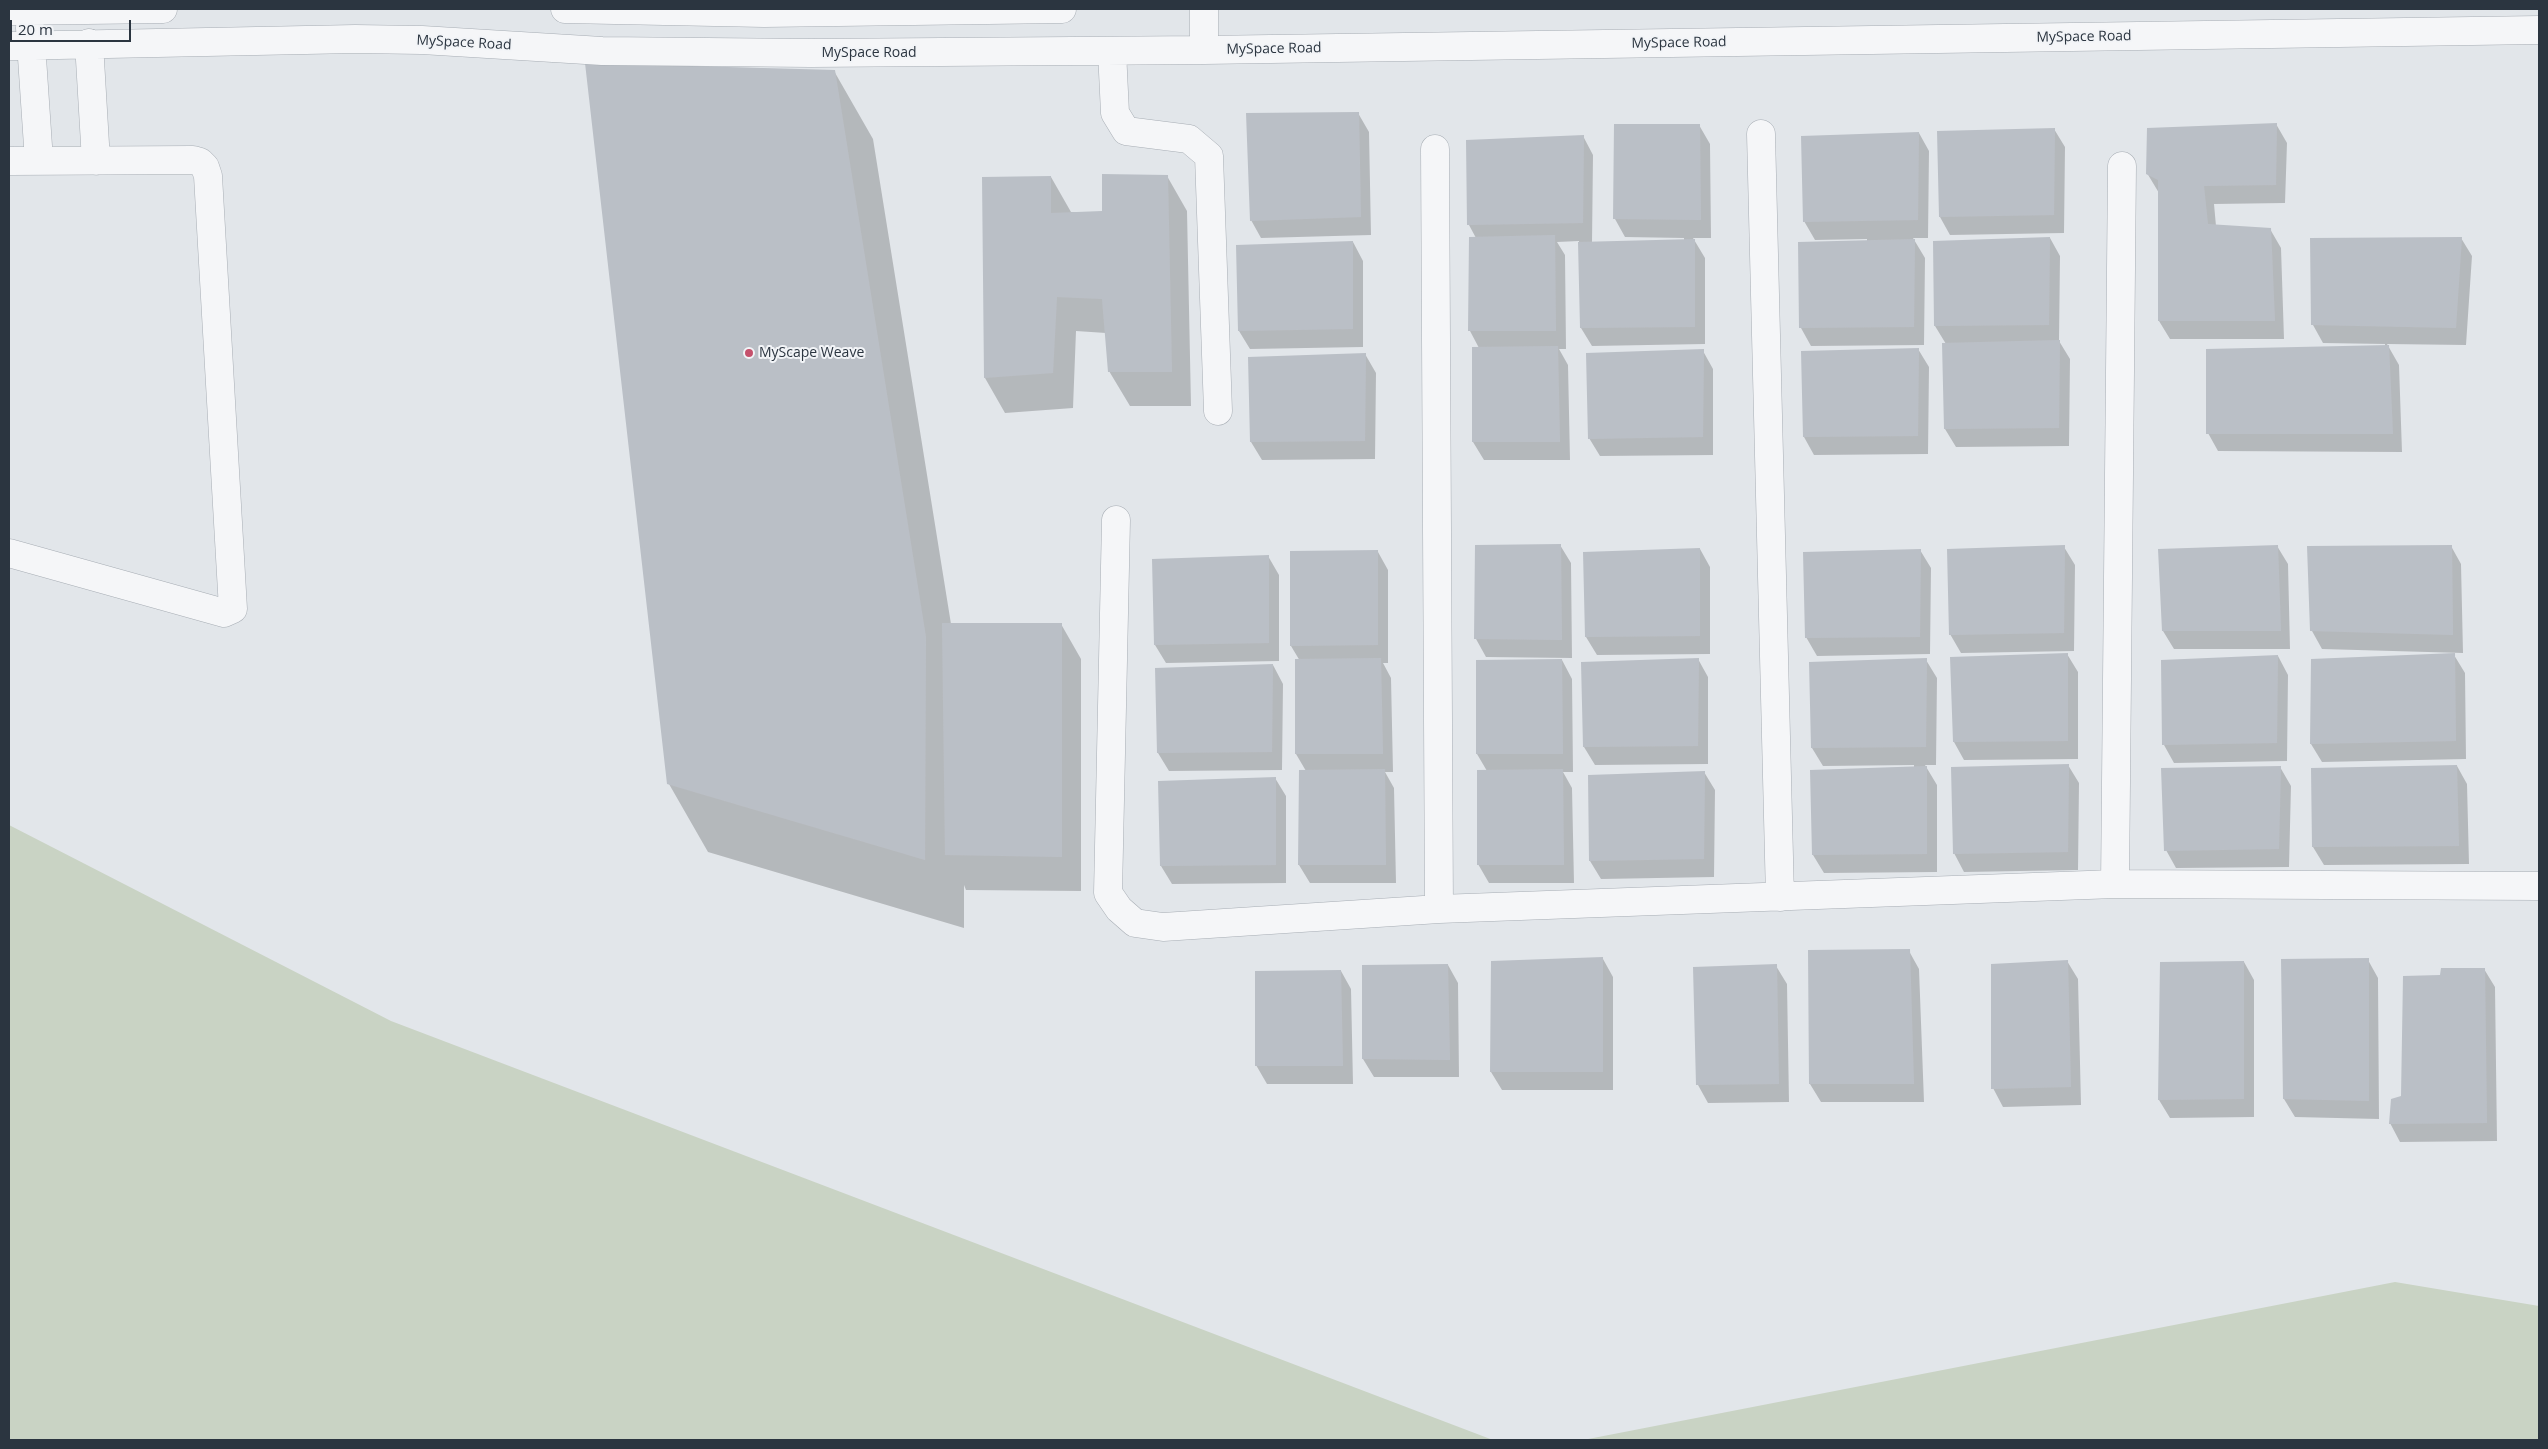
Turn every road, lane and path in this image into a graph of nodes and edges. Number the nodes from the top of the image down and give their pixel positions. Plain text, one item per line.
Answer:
1 (163, 9) edge
2 (565, 9) edge
3 (1062, 9) edge
4 (1204, 9) edge
5 (18, 11) edge
6 (2539, 30) edge
7 (89, 43) junction
8 (20, 46) edge
9 (1204, 50) junction
10 (1112, 51) junction
11 (1761, 134) dead end
12 (1435, 149) dead end
13 (9, 161) edge
14 (39, 161) junction
15 (96, 161) junction
16 (2122, 166) dead end
17 (1218, 411) dead end
18 (1116, 520) dead end
19 (9, 554) edge
20 (2115, 884) junction
21 (2539, 886) edge
22 (1780, 897) junction
23 (1439, 909) junction

1 - 5 street
2 - 3 street
4 - 9 street
5 - 8 street
6 - 9 street, MySpace Road
7 - 8 street, MySpace Road
7 - 10 street, MySpace Road
7 - 15 street
8 - 14 street
9 - 10 street, MySpace Road
10 - 17 street
11 - 22 street
12 - 23 street
13 - 14 street
14 - 15 street
15 - 19 street
16 - 20 street
18 - 23 street
20 - 21 street
20 - 22 street
22 - 23 street

